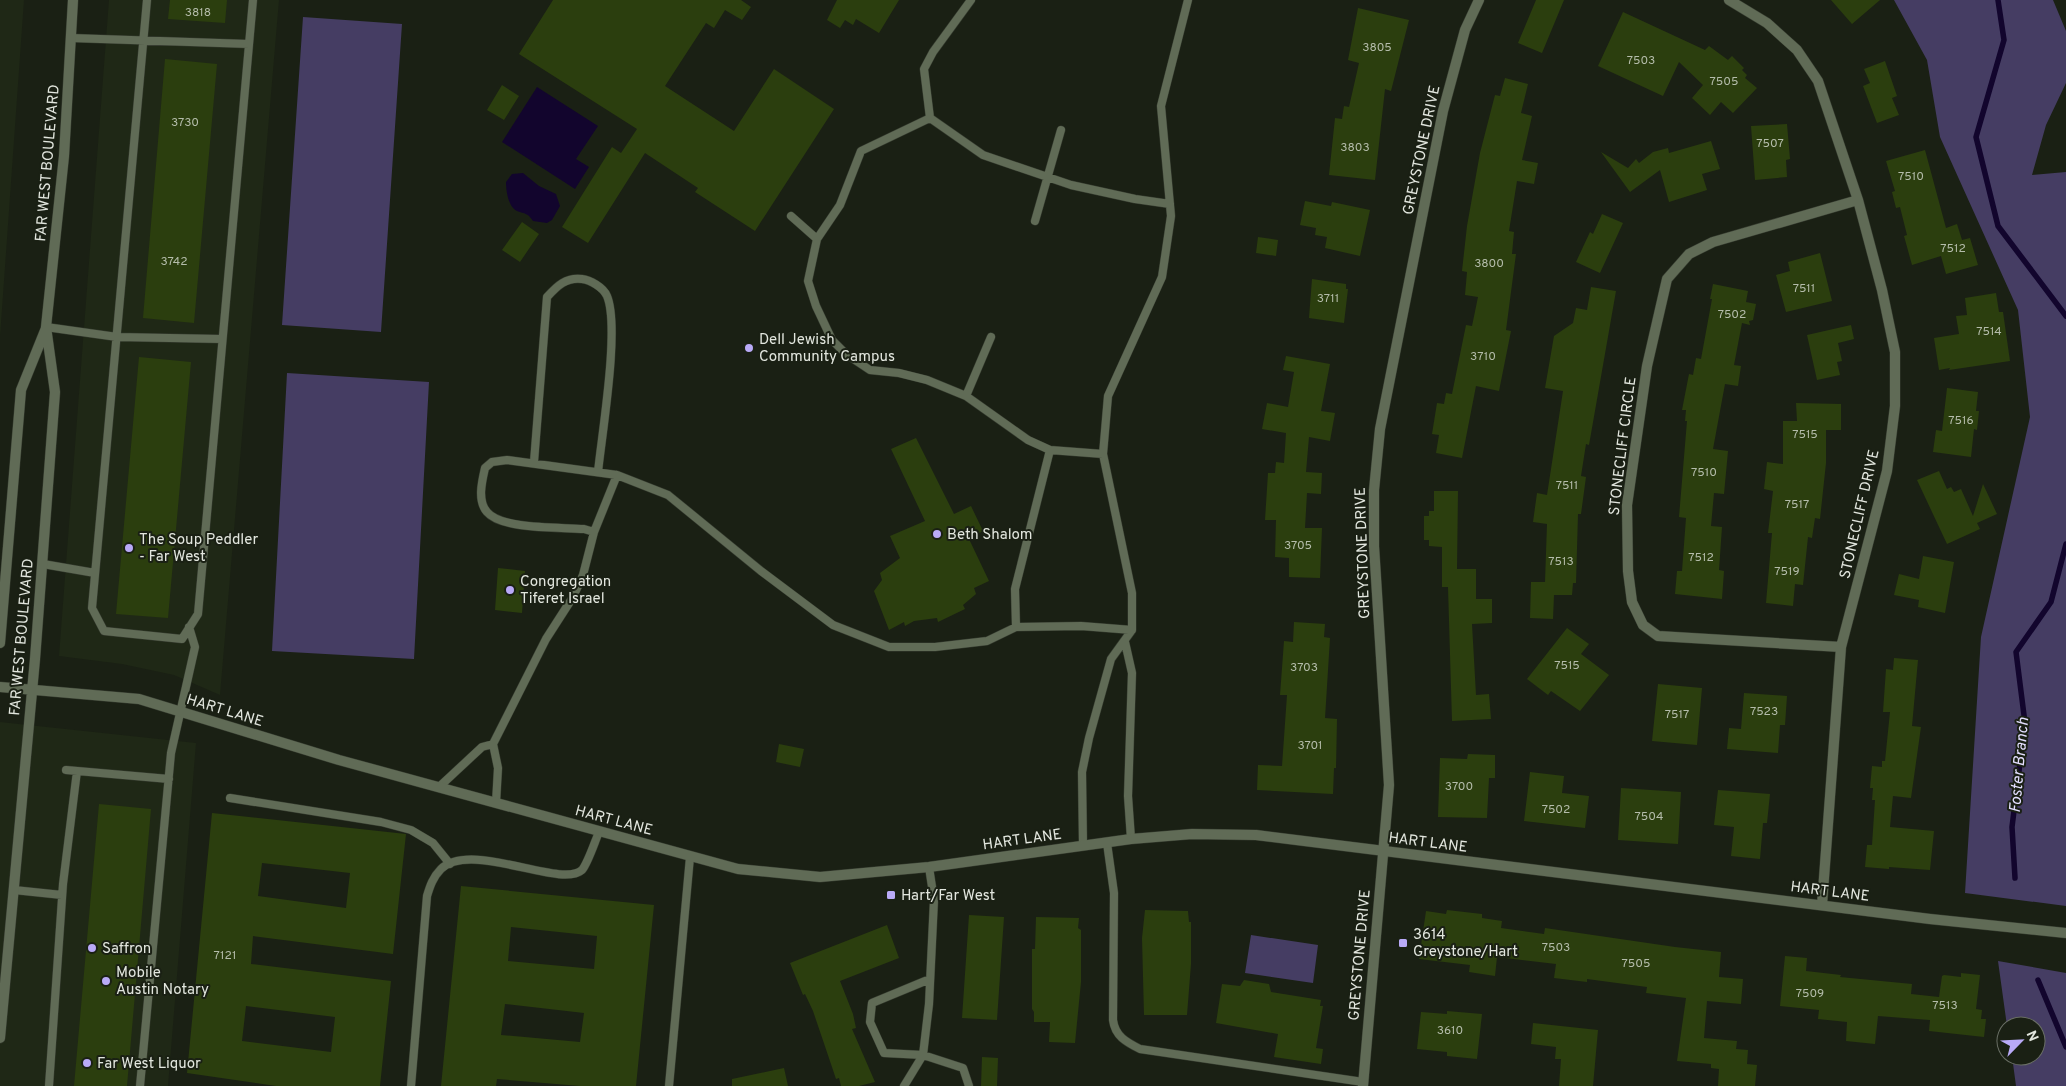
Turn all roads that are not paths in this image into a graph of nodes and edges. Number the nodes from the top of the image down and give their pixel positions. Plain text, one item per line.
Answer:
1 (73, 0) edge
2 (147, 0) edge
3 (253, 0) edge
4 (971, 0) edge
5 (1188, 0) edge
6 (1478, 0) edge
7 (1729, 0) edge
8 (71, 38) junction
9 (144, 42) junction
10 (249, 44) junction
11 (930, 118) junction
12 (1061, 130) dead end
13 (1048, 177) junction
14 (1858, 200) junction
15 (1170, 204) junction
16 (791, 216) dead end
17 (1035, 221) dead end
18 (817, 239) junction
19 (46, 327) junction
20 (117, 337) junction
21 (992, 337) dead end
22 (222, 339) junction
23 (966, 396) junction
24 (1050, 450) junction
25 (1103, 454) junction
26 (534, 462) junction
27 (598, 472) junction
28 (618, 475) junction
29 (594, 532) junction
30 (43, 564) junction
31 (95, 573) junction
32 (189, 627) junction
33 (1016, 627) junction
34 (1132, 630) junction
35 (1125, 642) junction
36 (0, 643) edge
37 (1841, 646) junction
38 (0, 686) edge
39 (32, 689) junction
40 (180, 712) junction
41 (493, 744) junction
42 (66, 770) dead end
43 (77, 771) junction
44 (169, 779) junction
45 (439, 787) junction
46 (230, 798) dead end
47 (496, 803) junction
48 (599, 832) junction
49 (1132, 839) junction
50 (1106, 843) junction
51 (1083, 846) junction
52 (1383, 852) junction
53 (690, 857) junction
54 (450, 864) junction
55 (929, 867) junction
56 (14, 890) junction
57 (62, 895) junction
58 (1822, 905) junction
59 (2066, 933) edge
60 (930, 980) junction
61 (0, 1038) edge
62 (923, 1055) junction
63 (1363, 1084) edge
64 (49, 1086) edge
65 (140, 1086) edge
66 (411, 1086) edge
67 (669, 1086) edge
68 (904, 1086) edge
69 (969, 1086) edge

1 - 8 street, FAR WEST BOULEVARD
2 - 9 lane
3 - 10 lane
4 - 11 lane
5 - 15 lane
6 - 52 street, GREYSTONE DRIVE
7 - 14 street, STONECLIFF DRIVE
8 - 9 lane
8 - 19 street, FAR WEST BOULEVARD
9 - 10 lane
9 - 20 lane
10 - 22 lane
11 - 13 lane
11 - 18 lane
12 - 13 lane
13 - 15 lane
13 - 17 lane
14 - 37 street, STONECLIFF DRIVE
14 - 37 street, STONECLIFF CIRCLE
15 - 25 lane
16 - 18 lane
18 - 23 lane
19 - 20 lane
19 - 30 street, FAR WEST BOULEVARD
19 - 36 street, FAR WEST BOULEVARD
20 - 22 lane
20 - 31 lane
21 - 23 lane
22 - 32 lane
23 - 24 lane
24 - 25 lane
24 - 33 lane
25 - 34 lane
26 - 27 lane
26 - 27 lane
26 - 29 lane
27 - 28 lane
28 - 29 lane
28 - 33 lane
29 - 41 lane
30 - 31 lane
30 - 39 street, FAR WEST BOULEVARD
31 - 32 lane
32 - 40 lane
33 - 34 lane
34 - 35 lane
35 - 49 lane
35 - 51 lane
37 - 58 street, STONECLIFF DRIVE
38 - 39 street, HART LANE
39 - 40 street, HART LANE
39 - 56 street, FAR WEST BOULEVARD
40 - 44 lane
40 - 45 street, HART LANE
41 - 45 lane
41 - 47 lane
42 - 43 lane
43 - 44 lane
43 - 57 lane
44 - 65 lane
45 - 47 street, HART LANE
46 - 54 lane
47 - 48 street, HART LANE
48 - 53 street, HART LANE
48 - 54 lane
49 - 50 street, HART LANE
49 - 52 street, HART LANE
50 - 51 street, HART LANE
50 - 63 lane
51 - 55 street, HART LANE
52 - 58 street, HART LANE
52 - 63 street, GREYSTONE DRIVE
53 - 55 street, HART LANE
53 - 67 lane
54 - 66 lane
55 - 60 lane
56 - 57 lane
56 - 61 street, FAR WEST BOULEVARD
57 - 64 lane
58 - 59 street, HART LANE
60 - 62 lane
60 - 62 lane
62 - 68 lane
62 - 69 lane

